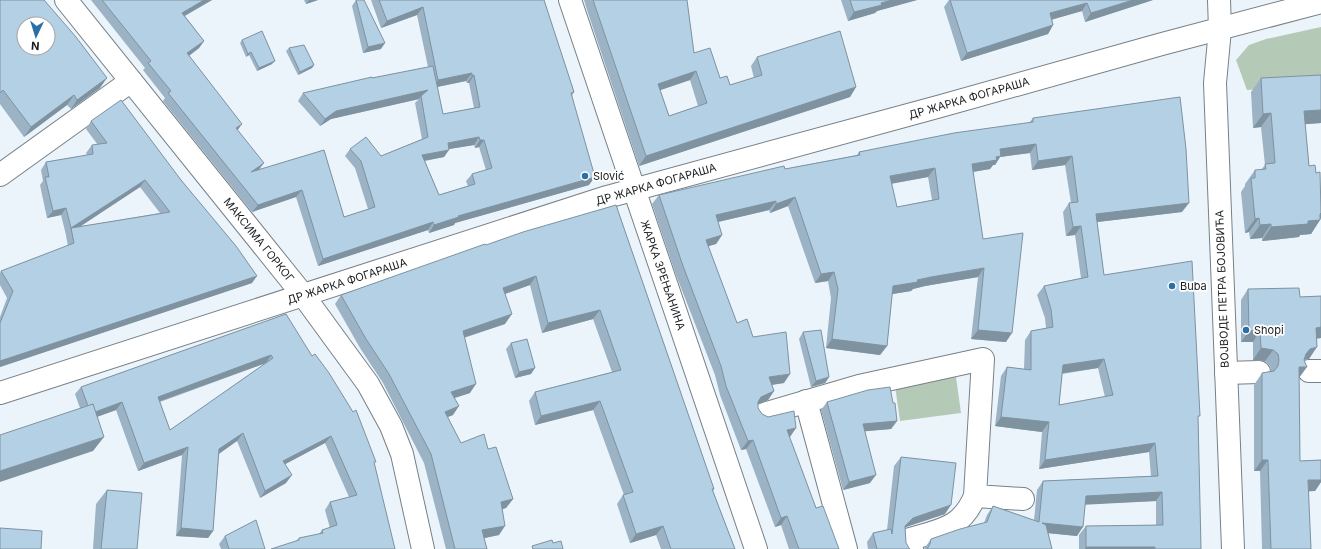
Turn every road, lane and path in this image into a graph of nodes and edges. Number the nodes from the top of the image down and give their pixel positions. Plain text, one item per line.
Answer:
1 (66, 0) edge
2 (570, 0) edge
3 (1220, 0) edge
4 (1321, 2) edge
5 (1220, 29) junction
6 (131, 81) junction
7 (0, 175) edge
8 (634, 189) junction
9 (303, 295) junction
10 (1259, 372) dead end
11 (1226, 373) junction
12 (0, 393) edge
13 (806, 401) junction
14 (764, 414) edge
15 (975, 496) junction
16 (1023, 499) dead end
17 (423, 549) edge
18 (756, 549) edge
19 (846, 549) edge
20 (912, 549) edge
21 (1233, 549) edge

1 - 6 street, МАКСИМА ГОРКОГ
2 - 8 street, ЖАРКА ЗРЕЊАНИНА
3 - 5 street, ВОЈВОДЕ ПЕТРА БОЈОВИЋА
4 - 5 street, ДР ЖАРКА ФОГАРАША
5 - 8 street, ДР ЖАРКА ФОГАРАША
5 - 11 street, ВОЈВОДЕ ПЕТРА БОЈОВИЋА
6 - 7 street
6 - 9 street, МАКСИМА ГОРКОГ
8 - 9 street, ДР ЖАРКА ФОГАРАША
8 - 18 street, ЖАРКА ЗРЕЊАНИНА
9 - 12 street, ДР ЖАРКА ФОГАРАША
9 - 17 street, МАКСИМА ГОРКОГ
10 - 11 street
11 - 21 street, ВОЈВОДЕ ПЕТРА БОЈОВИЋА
13 - 14 street
13 - 15 street
13 - 19 street
15 - 16 street
15 - 20 street

